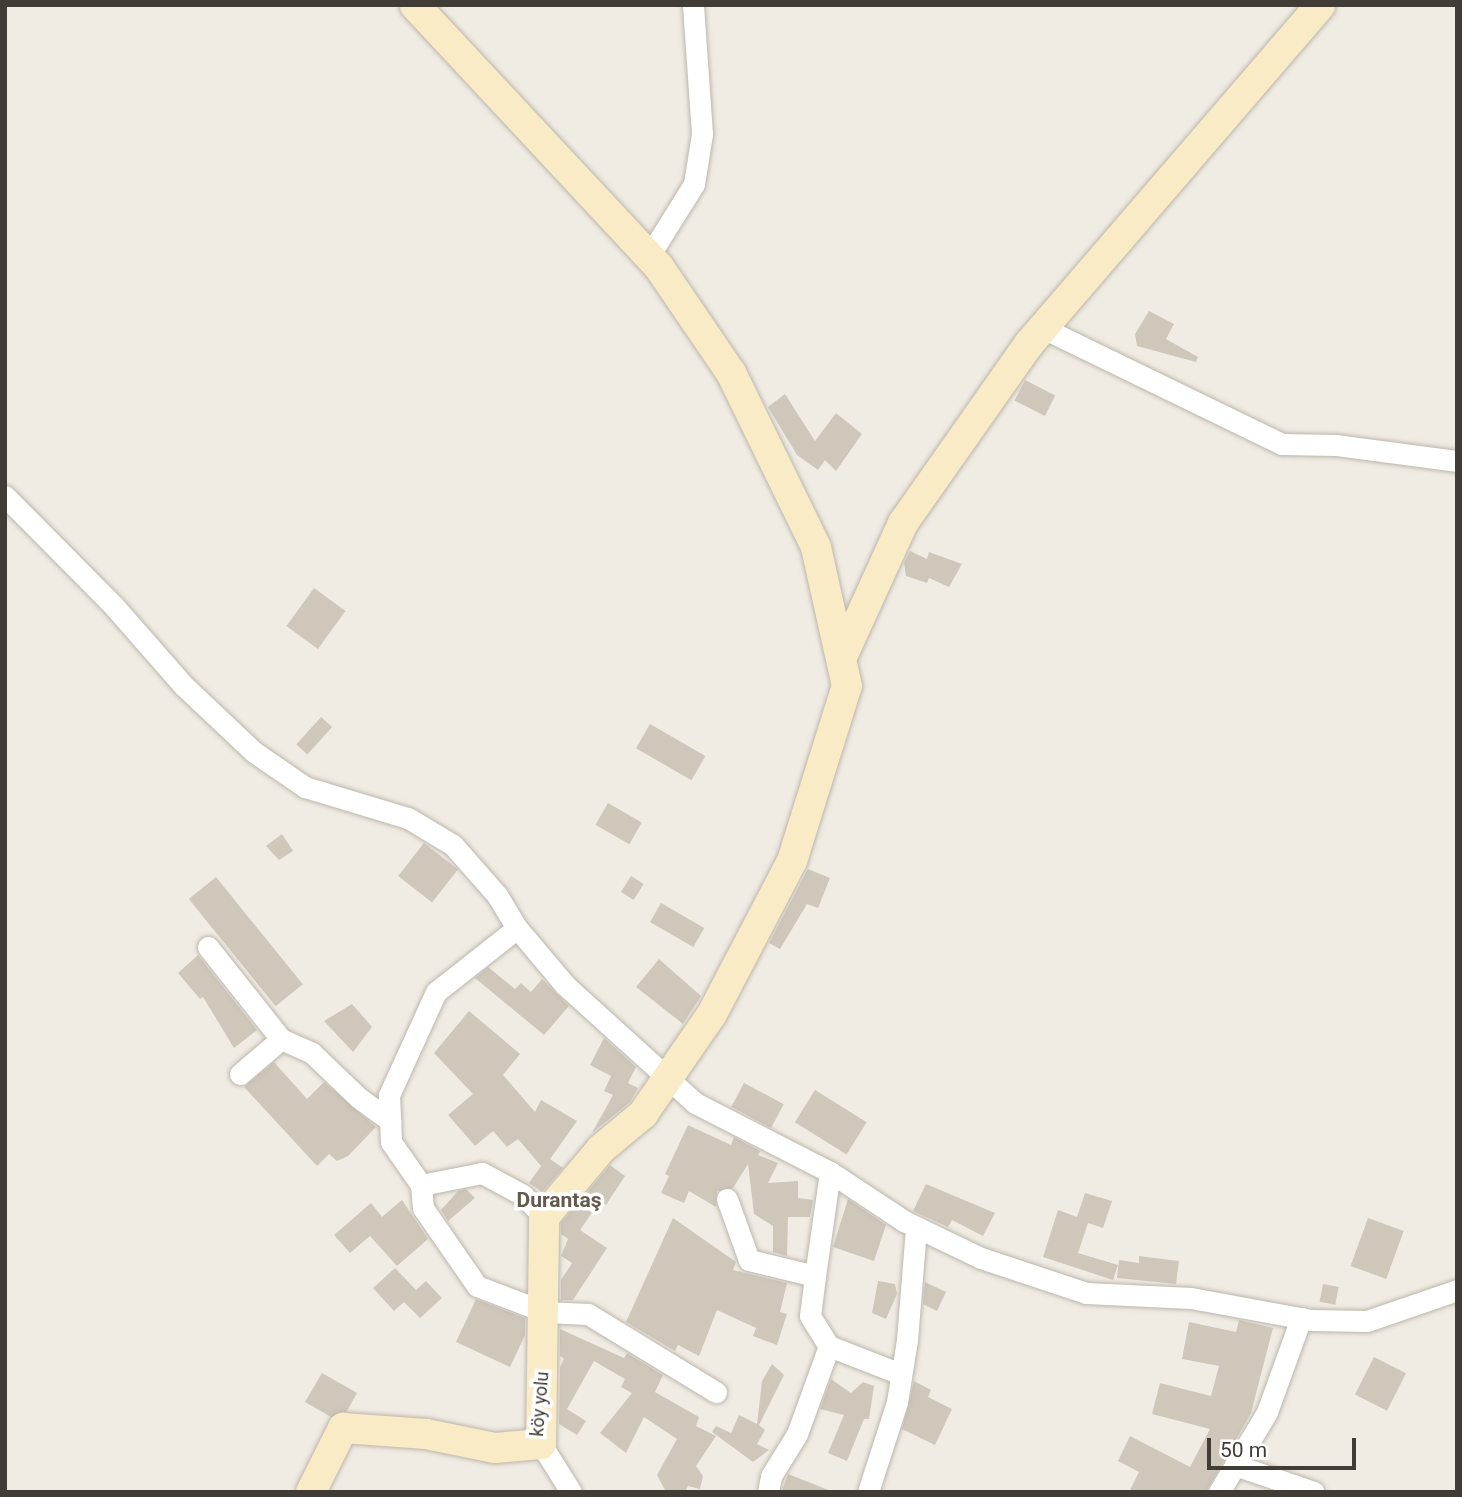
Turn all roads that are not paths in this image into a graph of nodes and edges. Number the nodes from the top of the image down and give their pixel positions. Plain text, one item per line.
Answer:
1 (415, 5) edge
2 (693, 5) edge
3 (1321, 5) edge
4 (649, 256) junction
5 (1043, 328) junction
6 (1457, 461) edge
7 (5, 496) edge
8 (842, 657) junction
9 (517, 928) junction
10 (208, 947) dead end
11 (281, 1039) junction
12 (240, 1074) dead end
13 (670, 1076) junction
14 (391, 1121) junction
15 (830, 1172) junction
16 (421, 1185) junction
17 (727, 1199) dead end
18 (544, 1217) junction
19 (916, 1227) junction
20 (815, 1276) junction
21 (1457, 1290) edge
22 (545, 1312) junction
23 (1301, 1318) junction
24 (829, 1346) junction
25 (901, 1374) junction
26 (716, 1392) dead end
27 (541, 1444) junction
28 (1235, 1465) junction
29 (311, 1492) edge
30 (571, 1492) edge
31 (768, 1492) edge
32 (868, 1492) edge
33 (1219, 1492) edge
34 (1314, 1492) edge

1 - 4 street
2 - 4 street
3 - 5 street
4 - 8 street
5 - 6 street
5 - 8 street
7 - 9 street
8 - 13 street
9 - 13 street
9 - 14 street
10 - 11 street
11 - 12 street
11 - 14 street
13 - 15 street
13 - 18 street
14 - 16 street
15 - 19 street
15 - 20 street
16 - 18 street
16 - 22 street
17 - 20 street
18 - 22 street, köy yolu
19 - 23 street
19 - 25 street
20 - 24 street
21 - 23 street
22 - 26 street
22 - 27 street, köy yolu
23 - 28 street
24 - 25 street
24 - 31 street
25 - 32 street
27 - 29 street, köy yolu
27 - 30 street
28 - 33 street
28 - 34 street

